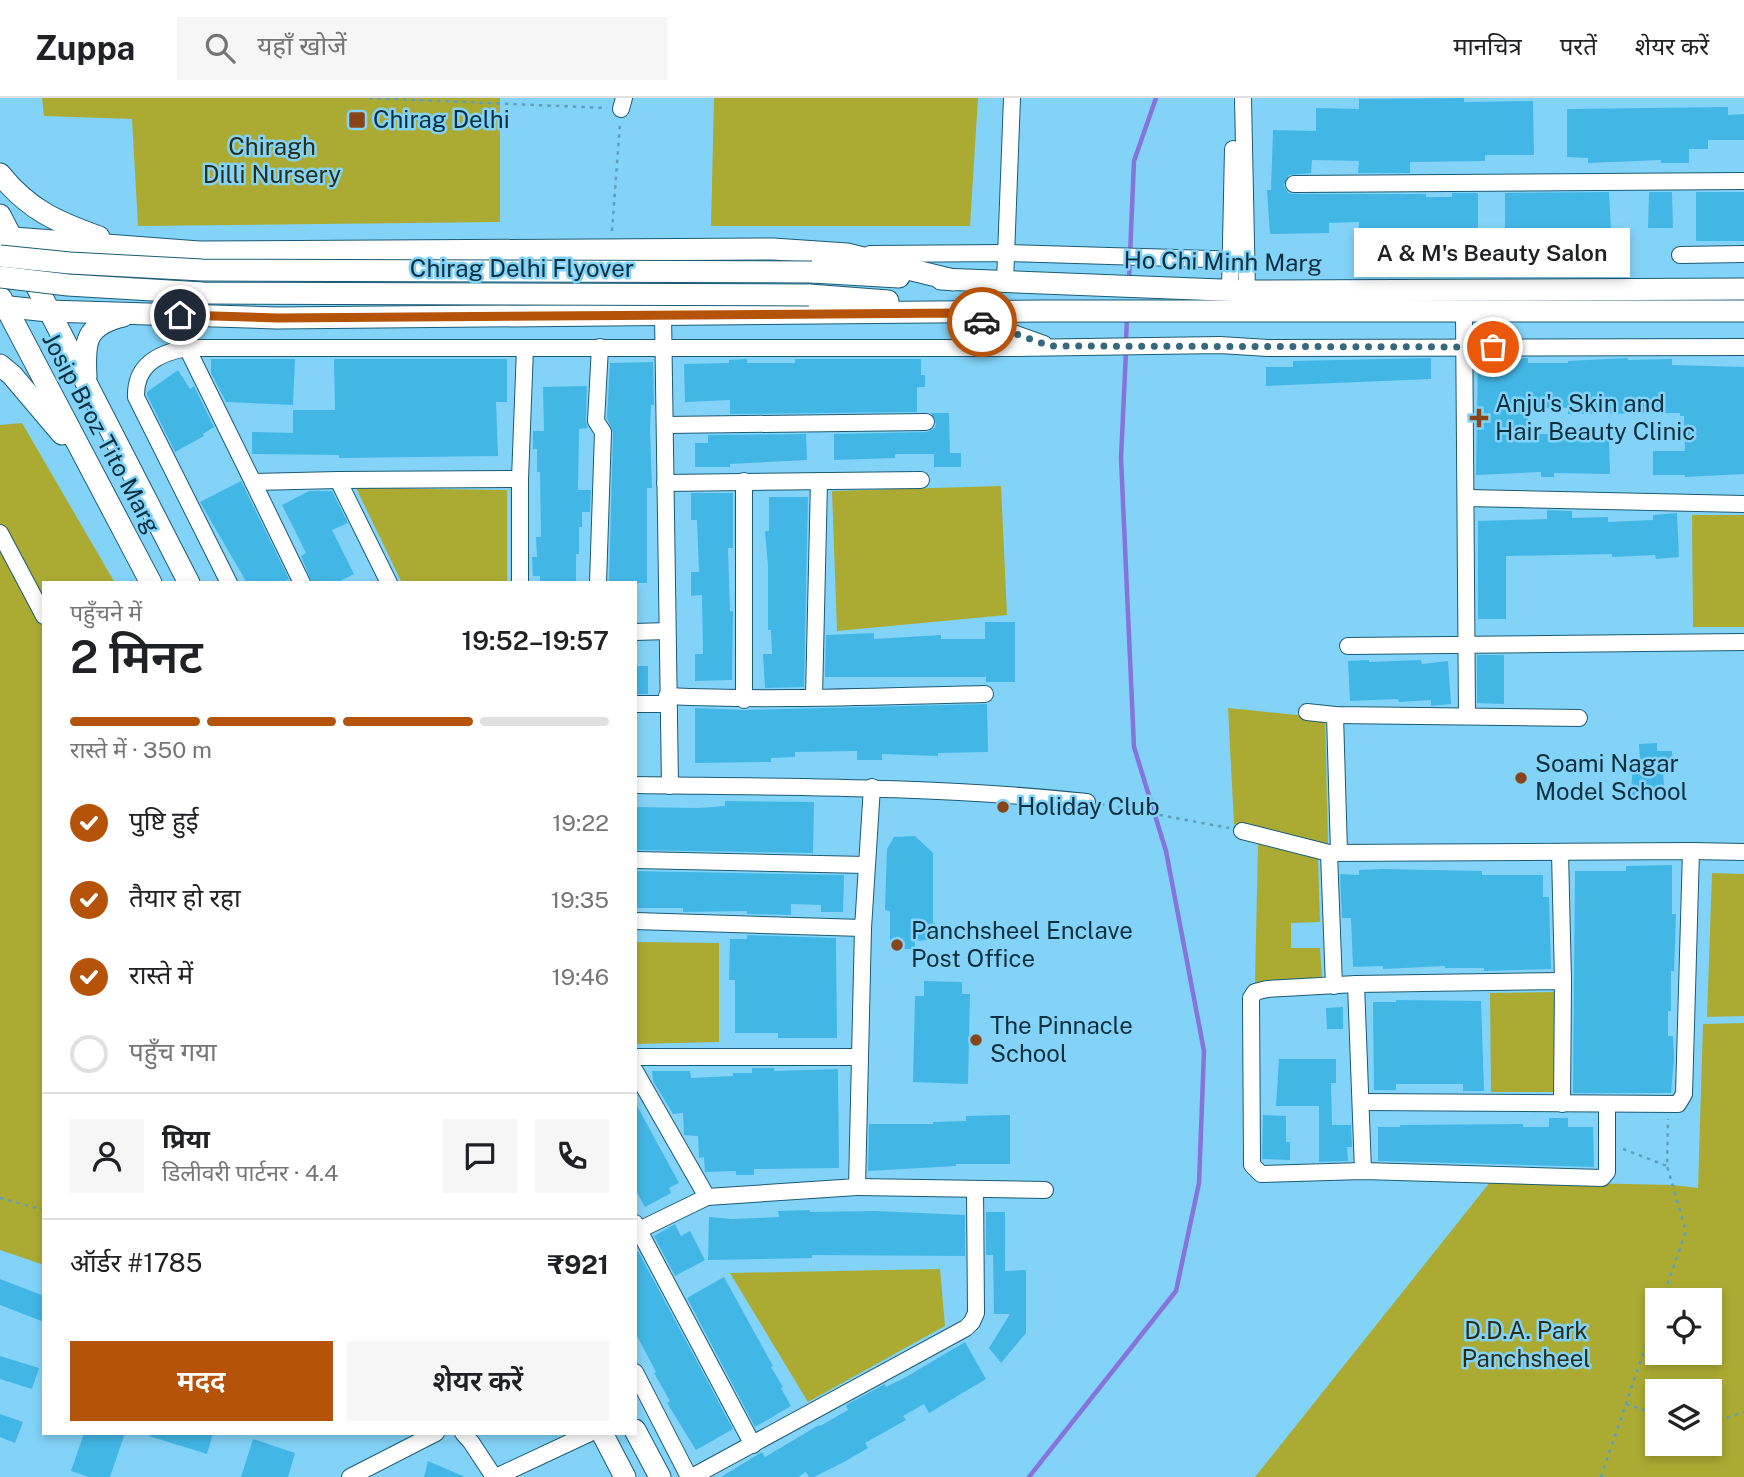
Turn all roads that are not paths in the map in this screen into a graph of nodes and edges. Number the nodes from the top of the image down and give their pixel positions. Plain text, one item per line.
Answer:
1 (1012, 98) edge
2 (1236, 98) edge
3 (1243, 98) edge
4 (0, 174) edge
5 (1744, 181) edge
6 (1294, 184) dead end
7 (0, 215) edge
8 (4, 244) edge
9 (131, 247) junction
10 (425, 250) junction
11 (1006, 253) junction
12 (847, 254) junction
13 (1744, 254) edge
14 (1680, 255) dead end
15 (1237, 260) junction
16 (0, 277) edge
17 (953, 280) junction
18 (1005, 282) junction
19 (1744, 289) edge
20 (1235, 298) junction
21 (2, 303) edge
22 (48, 311) junction
23 (1044, 311) junction
24 (1464, 311) junction
25 (1744, 311) edge
26 (132, 313) junction
27 (958, 313) junction
28 (663, 314) junction
29 (424, 316) junction
30 (1050, 346) junction
31 (600, 347) junction
32 (1465, 347) junction
33 (1744, 347) edge
34 (187, 348) junction
35 (525, 348) junction
36 (664, 348) junction
37 (0, 365) edge
38 (86, 384) junction
39 (926, 422) dead end
40 (665, 425) junction
41 (89, 465) junction
42 (520, 479) junction
43 (338, 480) junction
44 (921, 480) dead end
45 (744, 481) junction
46 (819, 481) junction
47 (253, 482) junction
48 (665, 483) junction
49 (1466, 498) junction
50 (1744, 504) edge
51 (0, 533) edge
52 (150, 581) edge
53 (188, 581) edge
54 (228, 581) edge
55 (301, 581) edge
56 (388, 581) edge
57 (520, 581) edge
58 (598, 581) edge
59 (42, 612) edge
60 (667, 631) junction
61 (637, 632) edge
62 (1744, 642) edge
63 (1348, 646) dead end
64 (1467, 646) junction
65 (985, 694) dead end
66 (814, 697) junction
67 (667, 700) junction
68 (744, 700) junction
69 (637, 704) edge
70 (1307, 712) dead end
71 (1335, 715) junction
72 (1467, 715) junction
73 (1579, 718) dead end
74 (637, 785) edge
75 (670, 786) junction
76 (872, 787) junction
77 (1087, 802) road end
78 (1242, 831) road end
79 (1691, 851) junction
80 (1560, 852) junction
81 (1744, 852) edge
82 (1334, 853) junction
83 (637, 860) edge
84 (866, 865) junction
85 (637, 921) edge
86 (863, 928) junction
87 (1563, 981) junction
88 (1356, 985) junction
89 (1334, 986) junction
90 (637, 1057) edge
91 (860, 1057) junction
92 (637, 1074) edge
93 (1361, 1102) junction
94 (1562, 1104) junction
95 (1607, 1105) junction
96 (1363, 1171) junction
97 (857, 1187) junction
98 (975, 1189) junction
99 (1045, 1190) dead end
100 (707, 1197) junction
101 (637, 1229) edge
102 (637, 1231) edge
103 (637, 1376) edge
104 (637, 1434) edge
105 (432, 1435) edge
106 (464, 1435) edge
107 (586, 1435) edge
108 (603, 1435) edge
109 (753, 1445) junction
110 (350, 1477) edge
111 (495, 1477) edge
112 (625, 1477) edge
113 (660, 1477) edge
114 (691, 1477) edge

1 - 11 street
2 - 15 street
3 - 15 street
4 - 9 main road
5 - 6 street
7 - 8 main road, Josip Broz Tito Marg
8 - 9 main road
8 - 17 main road, Chirag Delhi Flyover, bridge
8 - 22 main road, Josip Broz Tito Marg
9 - 10 main road
10 - 12 main road
10 - 29 main road
11 - 12 street
11 - 15 street
11 - 18 street
12 - 17 main road
13 - 14 street
15 - 20 street
16 - 23 main road, Chirag Delhi Flyover, bridge
17 - 18 main road, Ho Chi Minh Marg
18 - 20 main road, Ho Chi Minh Marg
19 - 20 main road, Ho Chi Minh Marg
20 - 23 main road, Ho Chi Minh Marg
20 - 24 main road, Ho Chi Minh Marg
21 - 22 main road
21 - 41 main road, Josip Broz Tito Marg
22 - 26 main road
22 - 38 main road, Josip Broz Tito Marg
23 - 27 main road
24 - 25 main road, Ho Chi Minh Marg
24 - 32 street
26 - 29 main road
26 - 38 main road
27 - 28 main road
27 - 30 street
28 - 29 main road
28 - 36 street
30 - 32 street
30 - 36 street
31 - 35 street
31 - 36 street
31 - 58 street
32 - 33 street
32 - 49 street
34 - 35 street
34 - 47 street
34 - 54 street
35 - 42 street
36 - 40 street
37 - 41 main road
38 - 53 main road, Josip Broz Tito Marg
39 - 40 street
40 - 48 street
41 - 52 main road, Josip Broz Tito Marg
42 - 43 street
42 - 57 street
43 - 47 street
43 - 56 street
44 - 46 street
45 - 46 street
45 - 48 street
45 - 68 street
46 - 66 street
47 - 55 street
48 - 60 street
49 - 50 street
49 - 64 street
51 - 59 street
60 - 61 street
60 - 67 street
62 - 64 street
63 - 64 street
64 - 72 street
65 - 66 street
66 - 68 street
67 - 68 street
67 - 69 street
67 - 75 street
70 - 71 street
71 - 72 street
71 - 82 street
72 - 73 street
74 - 75 street
75 - 76 street
76 - 77 street
76 - 84 street
78 - 82 street
79 - 80 street
79 - 81 street
79 - 95 street
80 - 82 street
80 - 87 street
82 - 89 street
83 - 84 street
84 - 86 street
85 - 86 street
86 - 91 street
87 - 88 street
87 - 94 street
88 - 89 street
88 - 93 street
89 - 96 street
90 - 91 street
91 - 97 street
92 - 100 street
93 - 94 street
93 - 96 street
94 - 95 street
95 - 96 street
97 - 98 street
97 - 100 street
98 - 99 street
98 - 109 street
100 - 101 street
102 - 109 street
103 - 114 street
104 - 113 main road
105 - 110 street
106 - 111 street
107 - 111 street
108 - 112 main road
109 - 114 street

